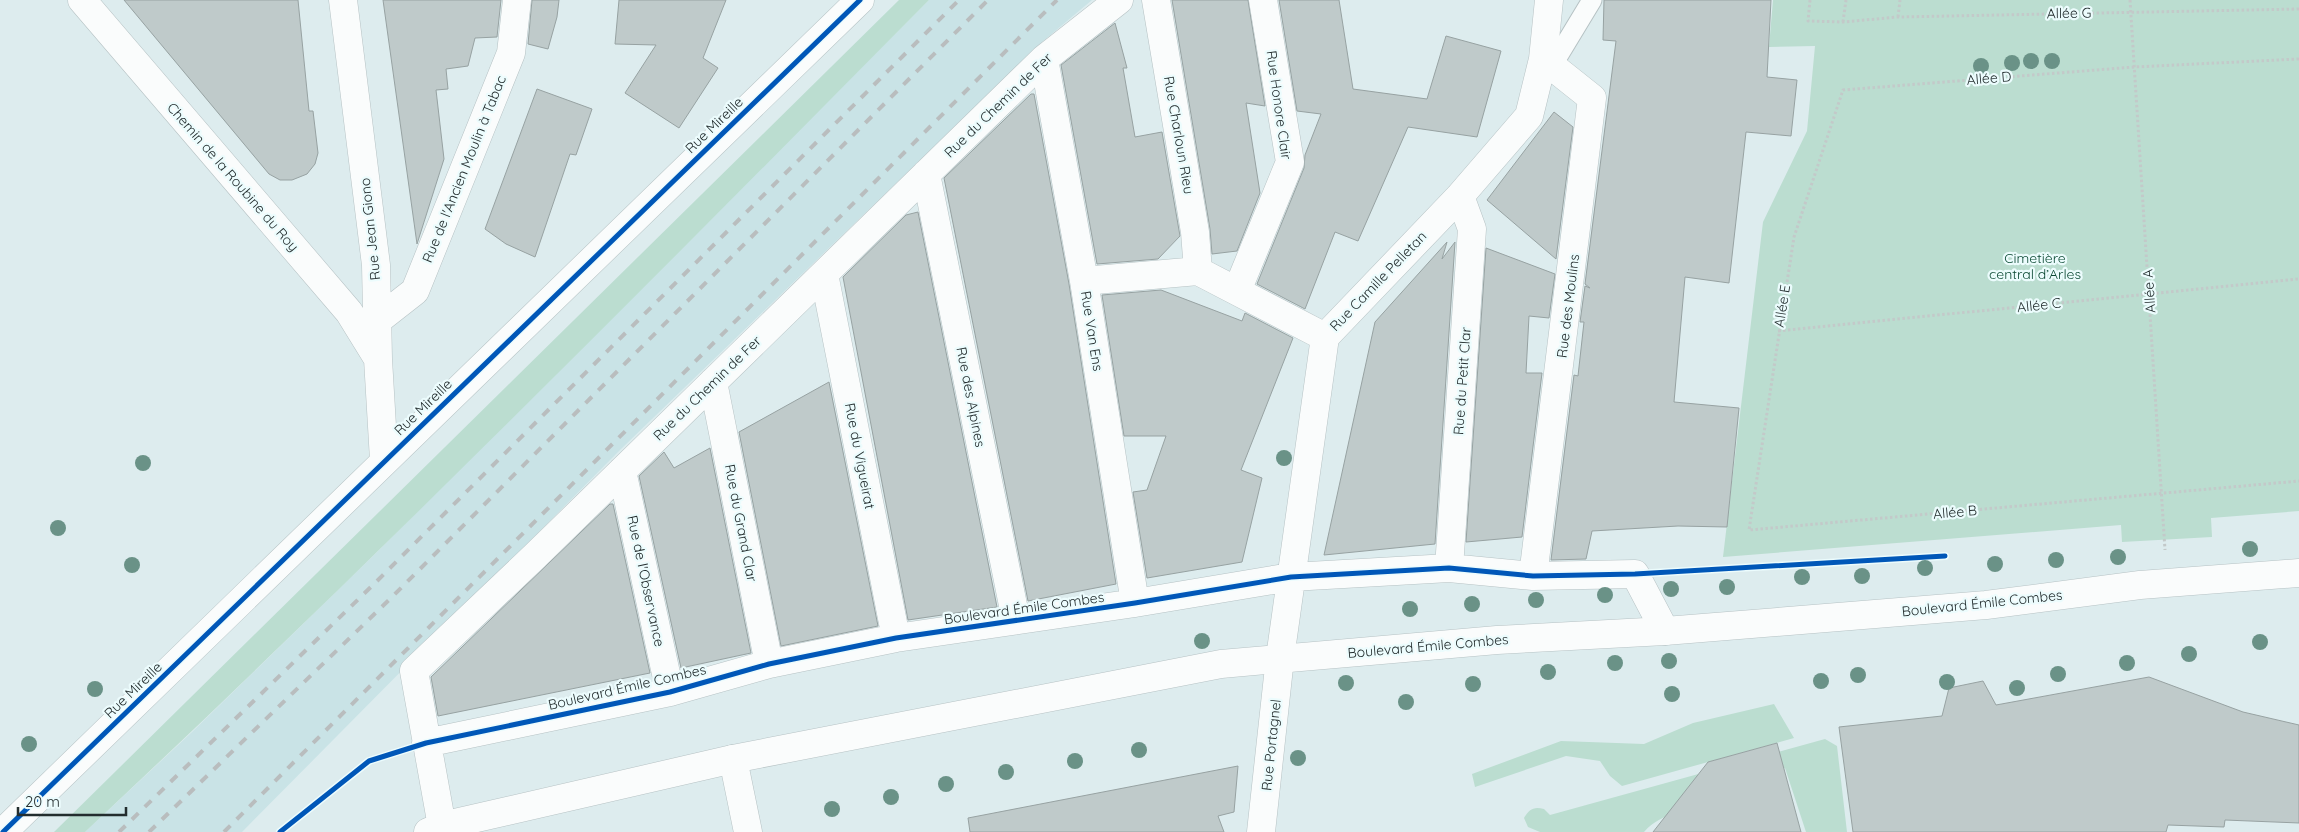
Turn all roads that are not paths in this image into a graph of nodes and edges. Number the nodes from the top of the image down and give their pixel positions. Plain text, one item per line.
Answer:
1 (82, 0) edge
2 (343, 0) edge
3 (517, 0) edge
4 (860, 0) edge
5 (1119, 0) edge
6 (1156, 0) edge
7 (1263, 0) edge
8 (1549, 0) edge
9 (1592, 0) edge
10 (1044, 59) junction
11 (1547, 62) junction
12 (926, 174) junction
13 (1460, 196) junction
14 (1198, 271) junction
15 (824, 274) junction
16 (1084, 281) junction
17 (1237, 291) junction
18 (378, 320) junction
19 (1324, 336) junction
20 (378, 358) junction
21 (713, 382) junction
22 (384, 460) junction
23 (622, 471) junction
24 (1449, 568) junction
25 (2299, 573) edge
26 (1533, 576) junction
27 (1291, 577) junction
28 (1135, 603) junction
29 (1016, 620) junction
30 (1666, 631) junction
31 (896, 638) junction
32 (1280, 658) junction
33 (769, 664) junction
34 (670, 692) junction
35 (426, 743) junction
36 (733, 759) junction
37 (438, 830) edge
38 (3, 832) edge
39 (748, 832) edge
40 (1261, 832) edge

1 - 20 street, Chemin de la Roubine du Roy
2 - 18 street, Rue Jean Giono
3 - 18 street, Rue de l'Ancien Moulin à Tabac
4 - 22 street, Rue Mireille
5 - 10 street, Rue du Chemin de Fer
6 - 14 street, Rue Charloun Rieu
7 - 17 street, Rue Honore Clair
8 - 11 street, Rue Camille Pelletan
9 - 11 lane
10 - 12 street, Rue du Chemin de Fer
10 - 16 street, Rue Van Ens
11 - 13 street, Rue Camille Pelletan
11 - 26 street, Rue des Moulins
12 - 15 street, Rue du Chemin de Fer
12 - 29 street, Rue des Alpines
13 - 19 street, Rue Camille Pelletan
13 - 24 street, Rue du Petit Clar
14 - 16 street
14 - 17 street
15 - 21 street, Rue du Chemin de Fer
15 - 31 street, Rue du Vigueirat
16 - 28 street, Rue Van Ens
17 - 19 street
18 - 20 street, Rue Jean Giono
19 - 27 street, Rue Camille Pelletan
20 - 22 street, Rue Jean Giono
21 - 23 street, Rue du Chemin de Fer
21 - 33 street, Rue du Grand Clar
22 - 38 street, Rue Mireille
23 - 34 street, Rue de l'Observance
23 - 35 street, Rue du Chemin de Fer
24 - 26 street, Boulevard Émile Combes
24 - 27 street, Boulevard Émile Combes
25 - 30 street, Boulevard Émile Combes
26 - 30 street, Boulevard Émile Combes
27 - 28 street, Boulevard Émile Combes
27 - 32 street, Rue Camille Pelletan
28 - 29 street, Boulevard Émile Combes
29 - 31 street, Boulevard Émile Combes
30 - 32 street, Boulevard Émile Combes
31 - 33 street, Boulevard Émile Combes
32 - 36 street, Boulevard Émile Combes
32 - 40 street, Rue Portagnel
33 - 34 street, Boulevard Émile Combes
34 - 35 street, Boulevard Émile Combes
35 - 37 street, Rue du Chemin de Fer
36 - 37 street, Boulevard Émile Combes
36 - 39 street

